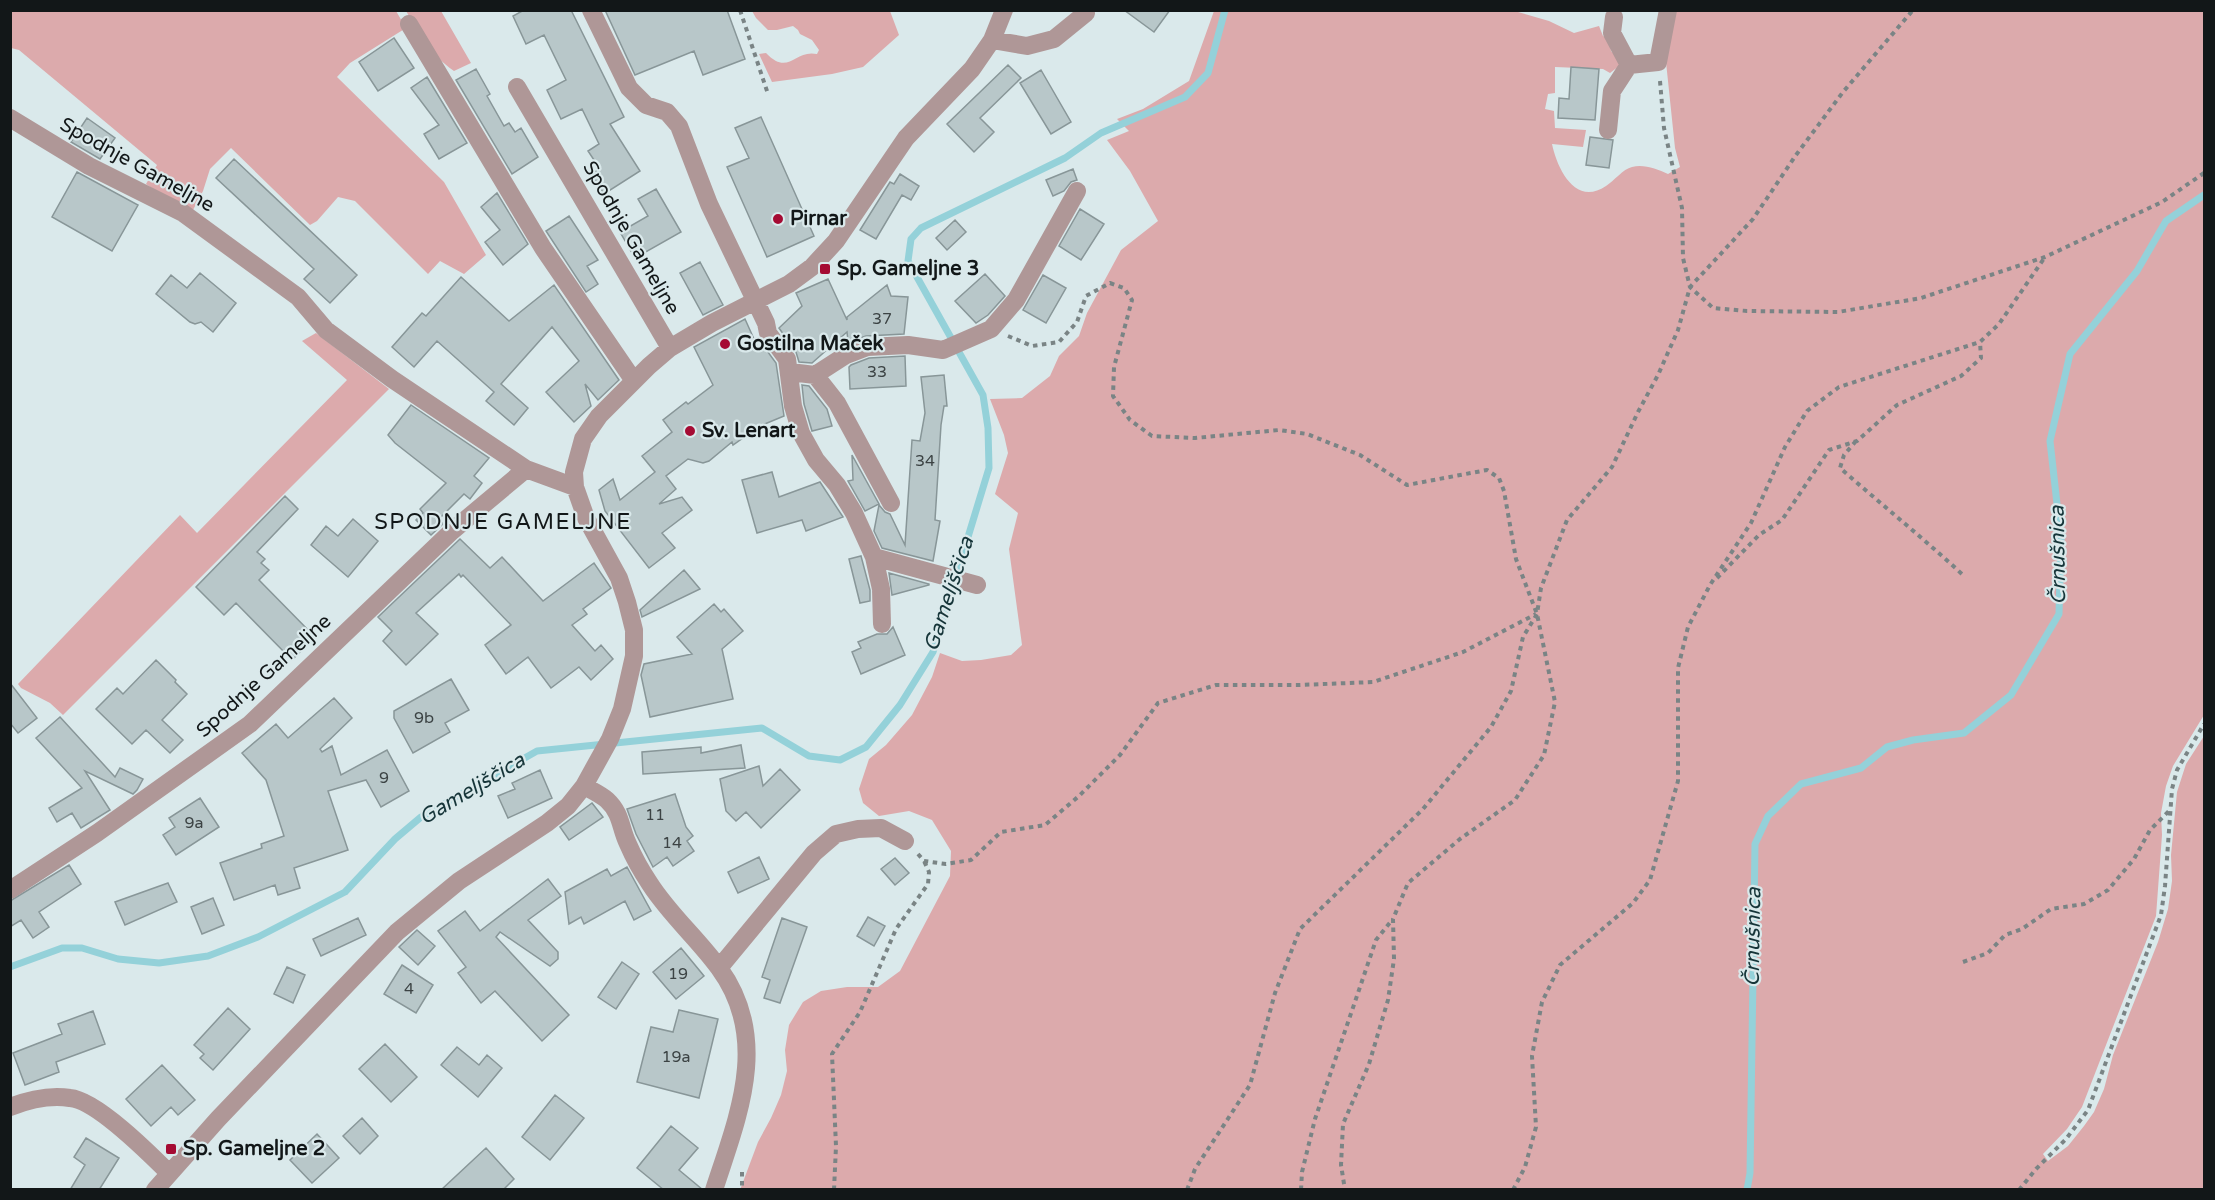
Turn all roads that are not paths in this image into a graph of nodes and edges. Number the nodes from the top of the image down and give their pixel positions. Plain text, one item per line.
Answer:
1 (591, 10) edge
2 (1004, 10) edge
3 (1668, 10) edge
4 (1086, 13) dead end
5 (1614, 17) dead end
6 (409, 24) dead end
7 (992, 40) junction
8 (1629, 65) junction
9 (517, 87) dead end
10 (10, 118) edge
11 (1608, 130) dead end
12 (1077, 191) dead end
13 (755, 303) junction
14 (670, 348) junction
15 (790, 372) junction
16 (815, 375) junction
17 (634, 381) junction
18 (526, 469) junction
19 (575, 487) junction
20 (891, 503) dead end
21 (874, 557) junction
22 (971, 584) dead end
23 (882, 624) dead end
24 (584, 786) junction
25 (905, 841) road end
26 (10, 891) edge
27 (719, 968) junction
28 (10, 1107) edge
29 (169, 1173) junction
30 (155, 1190) edge
31 (714, 1190) edge

1 - 13 street
2 - 7 street, Spodnje Gameljne
3 - 8 street
4 - 7 street
5 - 8 street
6 - 17 street
7 - 13 street, Spodnje Gameljne
8 - 11 street
9 - 14 street, Spodnje Gameljne
10 - 18 street, Spodnje Gameljne
12 - 16 street
13 - 14 street, Spodnje Gameljne
13 - 15 street
14 - 17 street, Spodnje Gameljne
15 - 16 street
15 - 21 street
16 - 20 street
17 - 19 street, Spodnje Gameljne
18 - 19 street, Spodnje Gameljne
18 - 26 street, Spodnje Gameljne
19 - 24 street, Spodnje Gameljne
21 - 22 street
21 - 23 street
24 - 27 street
24 - 29 street, Spodnje Gameljne
25 - 27 street
27 - 31 street
28 - 29 street
29 - 30 street, Spodnje Gameljne

